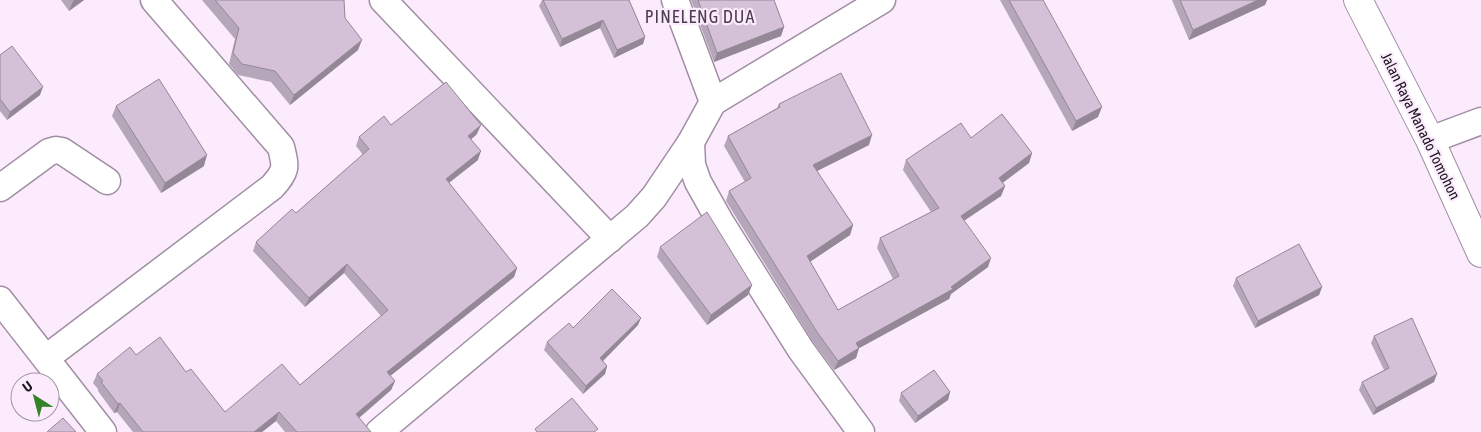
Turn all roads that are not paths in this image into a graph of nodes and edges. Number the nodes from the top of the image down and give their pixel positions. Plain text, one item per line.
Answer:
1 (154, 0) edge
2 (383, 0) edge
3 (675, 0) edge
4 (882, 0) edge
5 (1358, 0) edge
6 (713, 102) junction
7 (1481, 121) edge
8 (1430, 140) junction
9 (691, 142) junction
10 (107, 181) dead end
11 (0, 188) edge
12 (610, 239) junction
13 (1481, 253) edge
14 (0, 300) edge
15 (46, 358) junction
16 (103, 432) edge
17 (379, 432) edge
18 (861, 432) edge

1 - 15 street
2 - 12 street
3 - 6 street
4 - 6 street
5 - 8 highway, Jalan Raya Manado Tomohon
6 - 9 street
7 - 8 street
8 - 13 highway, Jalan Raya Manado Tomohon
9 - 12 street
9 - 18 street
10 - 11 street
12 - 17 street
14 - 15 street
15 - 16 street

